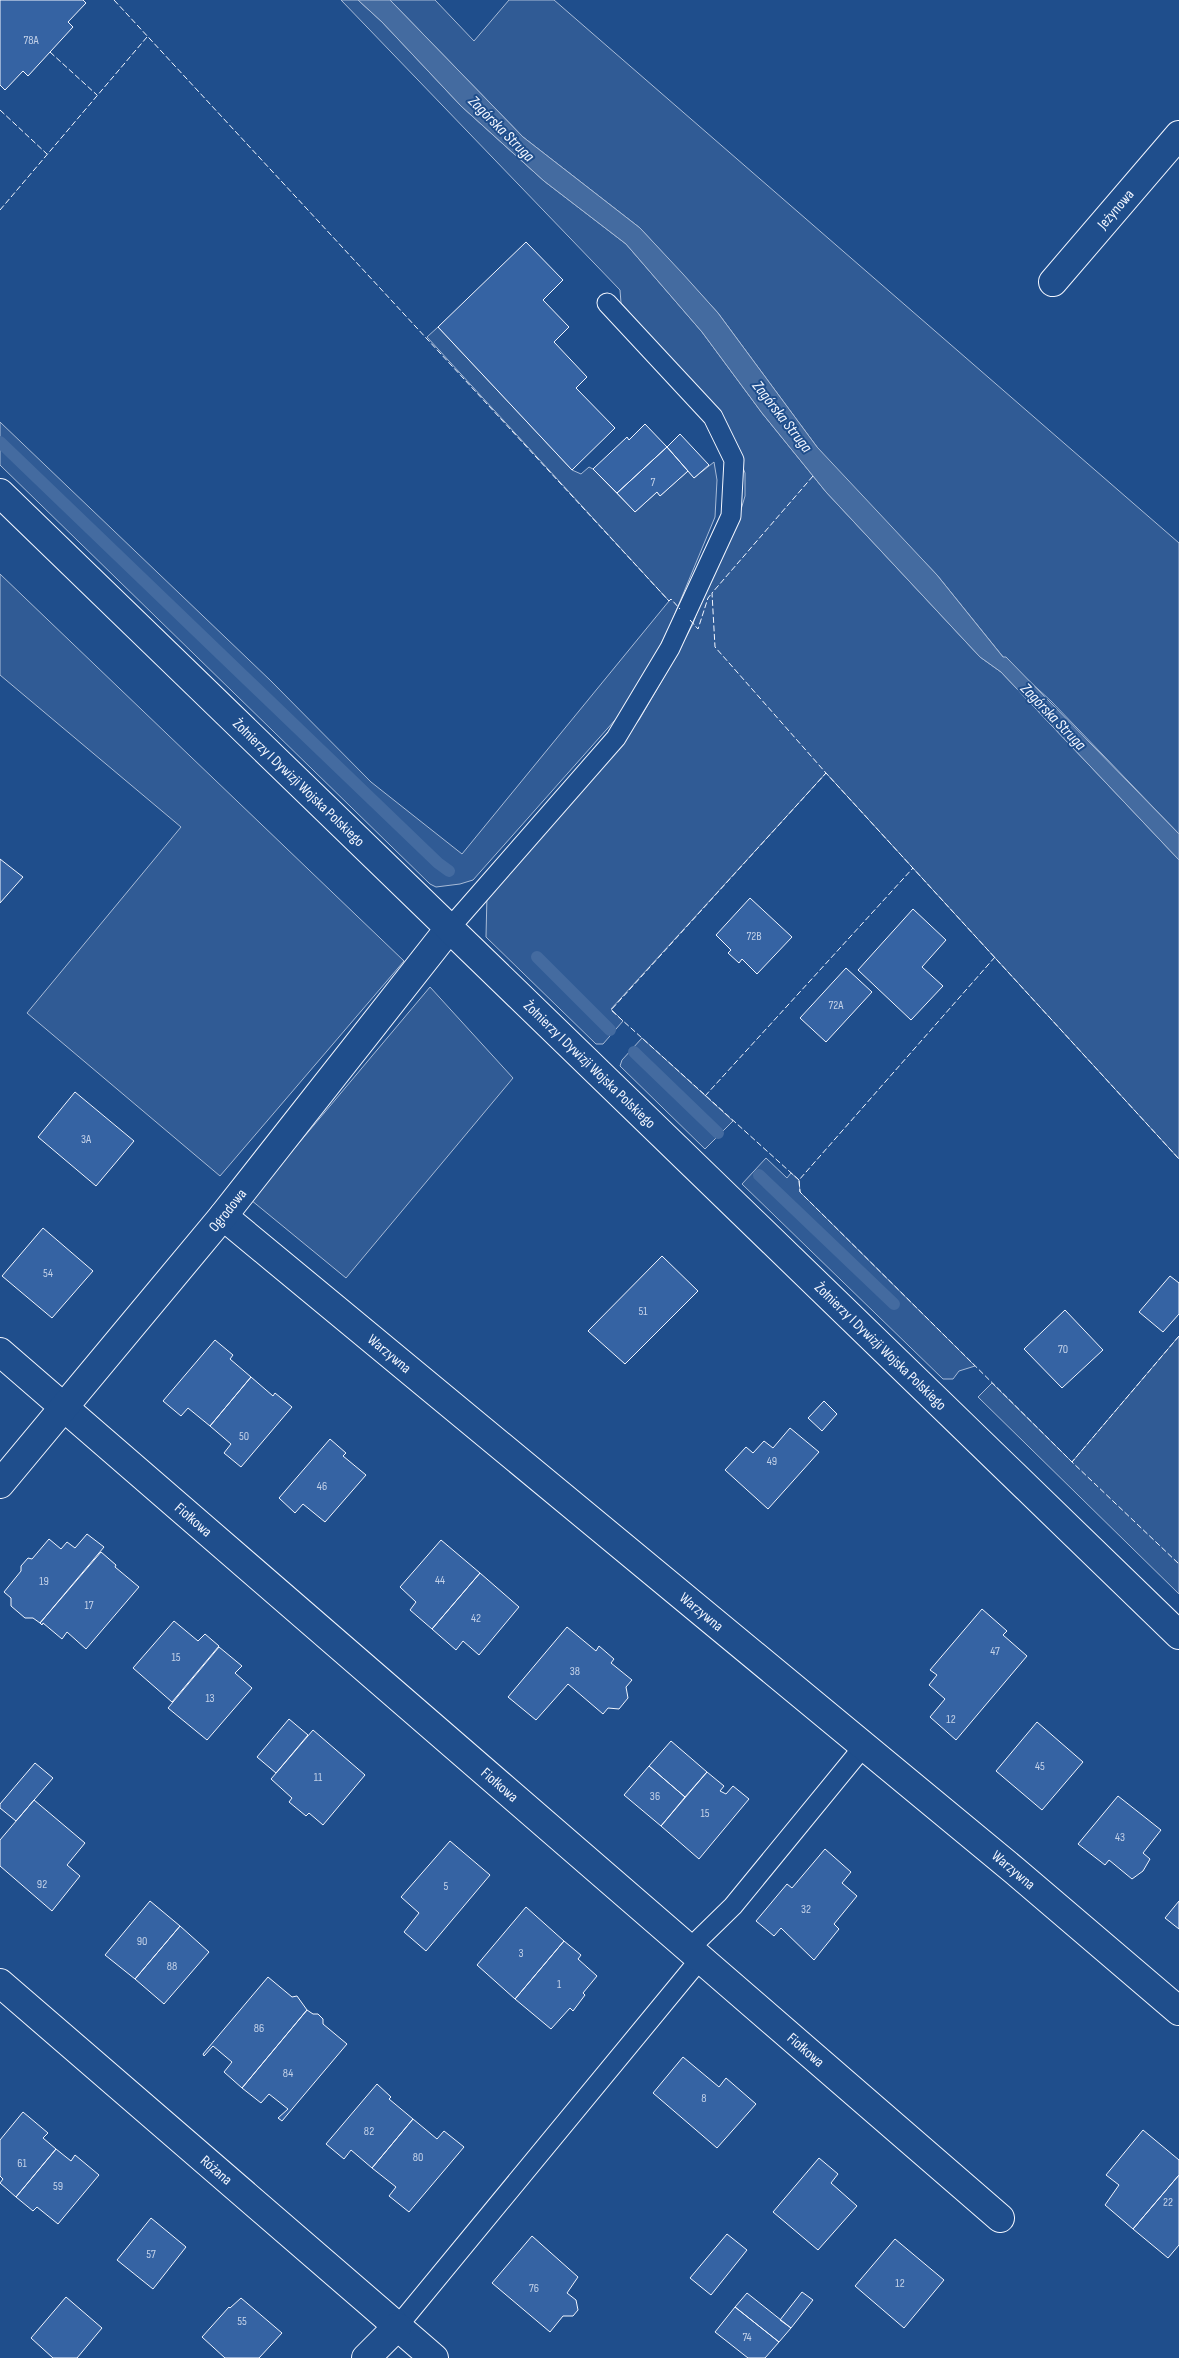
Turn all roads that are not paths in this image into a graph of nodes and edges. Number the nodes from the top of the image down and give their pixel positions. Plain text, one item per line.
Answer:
1 (1179, 135) edge
2 (1053, 282) dead end
3 (607, 303) dead end
4 (0, 493) edge
5 (448, 930) junction
6 (223, 1216) junction
7 (0, 1352) edge
8 (64, 1407) junction
9 (0, 1484) edge
10 (1179, 1635) edge
11 (864, 1746) junction
12 (695, 1954) junction
13 (0, 1983) edge
14 (1179, 2011) edge
15 (1000, 2218) dead end
16 (396, 2326) junction
17 (366, 2358) edge
18 (434, 2358) edge

1 - 2 street, Jeżynowa
3 - 5 lane
4 - 5 street, Żołnierzy I Dywizji Wojska Polskiego
5 - 6 street, Ogrodowa
5 - 10 street, Żołnierzy I Dywizji Wojska Polskiego
6 - 8 street, Ogrodowa
6 - 11 street, Warzywna
7 - 8 street, Fiołkowa
8 - 9 street, Ogrodowa
8 - 12 street, Fiołkowa
11 - 12 lane
11 - 14 street, Warzywna
12 - 15 street, Fiołkowa
12 - 16 lane
13 - 16 street, Różana
16 - 17 street
16 - 18 street, Różana

